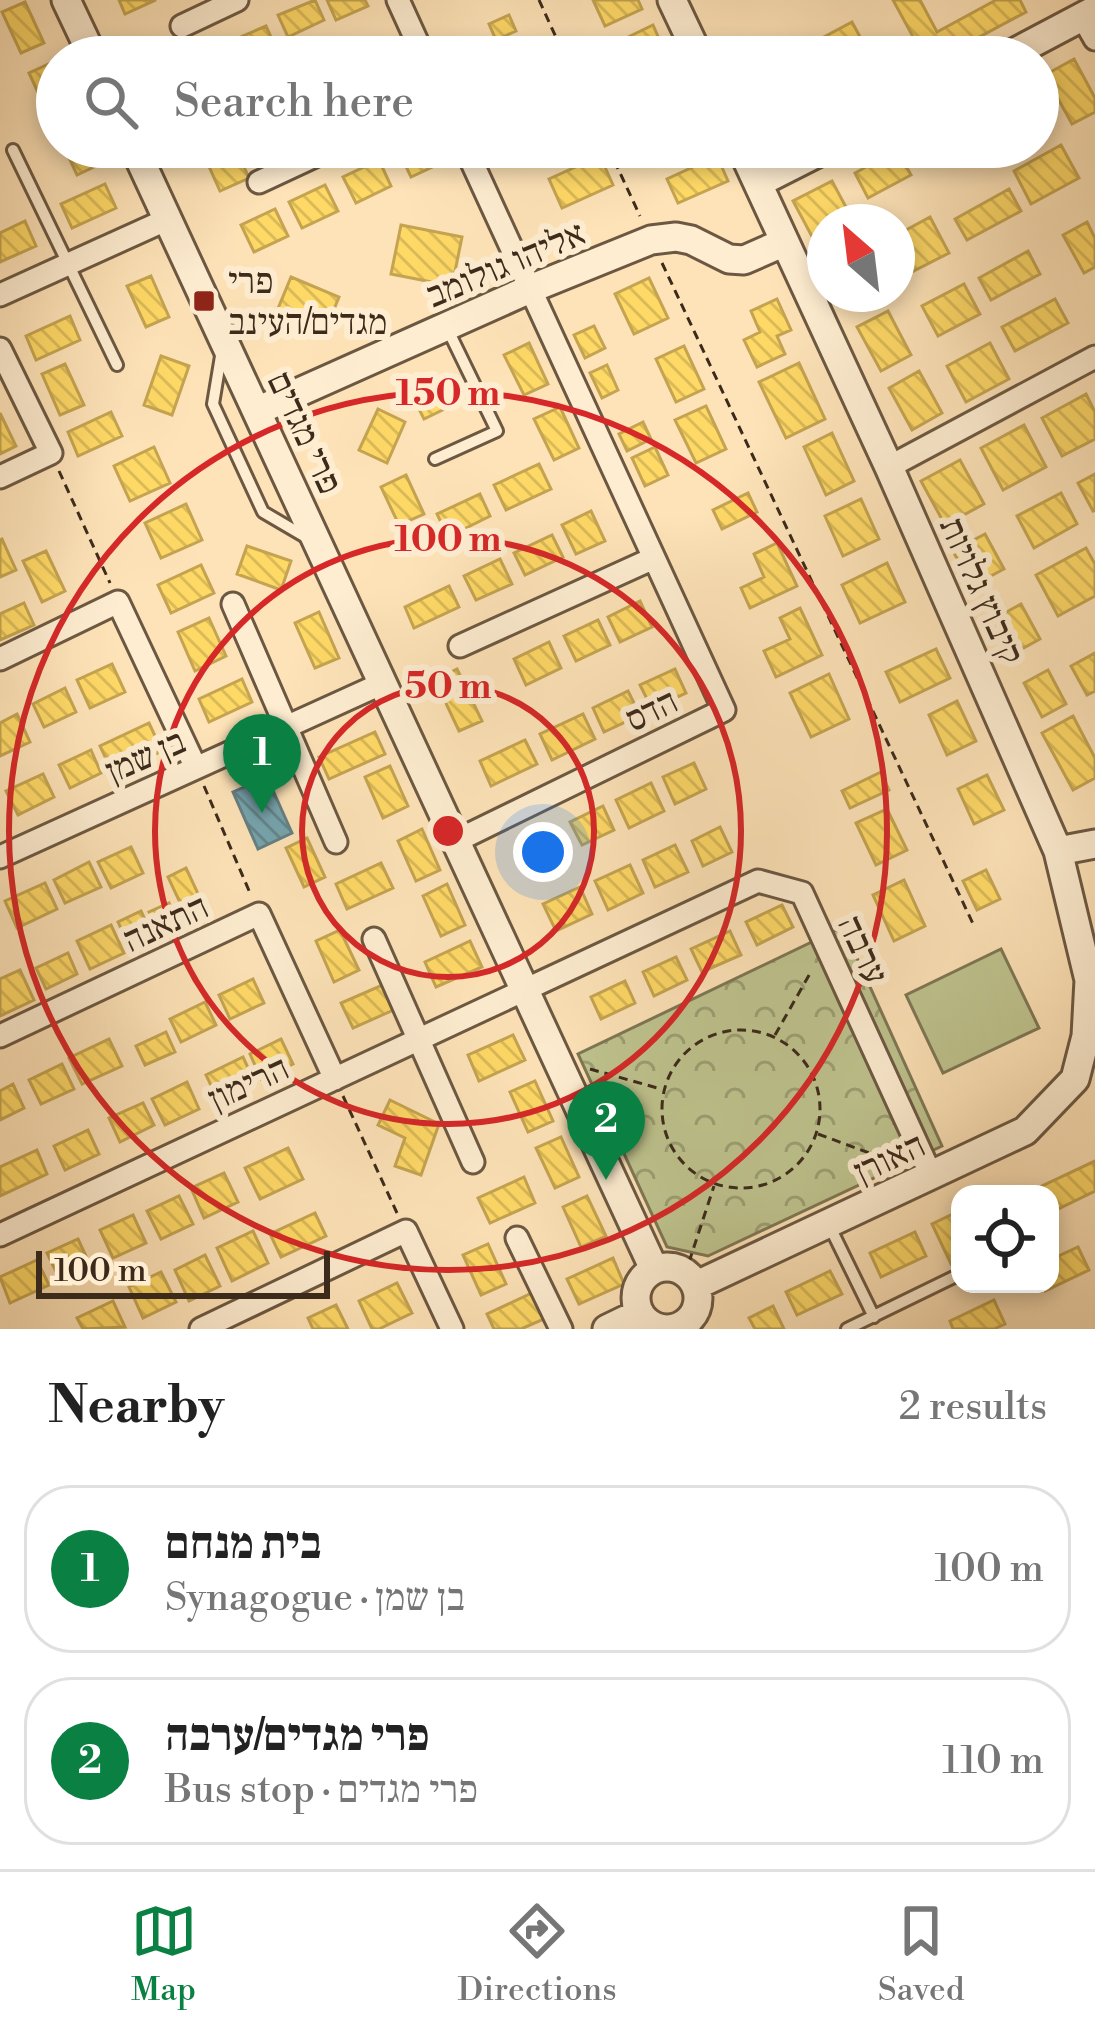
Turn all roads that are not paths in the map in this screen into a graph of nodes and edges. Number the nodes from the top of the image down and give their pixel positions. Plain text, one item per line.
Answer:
1 (66, 0) edge
2 (237, 0) edge
3 (398, 0) edge
4 (672, 0) edge
5 (1091, 22) edge
6 (182, 26) dead end
7 (83, 36) edge
8 (414, 36) edge
9 (689, 36) edge
10 (1057, 36) edge
11 (14, 150) dead end
12 (144, 168) edge
13 (290, 168) edge
14 (475, 168) edge
15 (751, 168) edge
16 (788, 168) edge
17 (260, 182) dead end
18 (758, 183) junction
19 (168, 219) junction
20 (785, 242) junction
21 (68, 265) junction
22 (530, 289) junction
23 (0, 296) edge
24 (447, 326) junction
25 (224, 341) junction
26 (0, 349) edge
27 (1095, 357) edge
28 (116, 365) dead end
29 (256, 411) junction
30 (435, 459) dead end
31 (889, 466) junction
32 (0, 477) edge
33 (318, 544) junction
34 (654, 558) junction
35 (233, 604) dead end
36 (460, 646) dead end
37 (0, 659) edge
38 (383, 683) junction
39 (286, 727) junction
40 (196, 768) junction
41 (336, 842) dead end
42 (456, 842) junction
43 (1095, 844) edge
44 (1058, 851) junction
45 (0, 857) edge
46 (374, 938) dead end
47 (525, 990) junction
48 (0, 1036) edge
49 (419, 1039) junction
50 (334, 1078) junction
51 (1085, 1085) edge
52 (473, 1162) dead end
53 (932, 1177) junction
54 (829, 1225) junction
55 (0, 1235) edge
56 (517, 1238) dead end
57 (654, 1269) junction
58 (951, 1278) edge
59 (691, 1279) junction
60 (640, 1313) junction
61 (874, 1317) junction
62 (681, 1328) edge
63 (201, 1329) edge
64 (452, 1329) edge
65 (561, 1329) edge
66 (607, 1329) edge
67 (847, 1329) edge

1 - 7 street
2 - 6 street
3 - 8 street
4 - 9 street
5 - 10 street
11 - 21 lane
12 - 19 street, פרי מגדים
13 - 17 street
14 - 22 street, הדס
15 - 18 street, קיבוץ גלויות
16 - 18 street
18 - 20 street, קיבוץ גלויות
19 - 21 street
19 - 25 street, פרי מגדים
20 - 22 street, אליהו גולומב
20 - 31 street, קיבוץ גלויות
21 - 23 street
21 - 28 lane
22 - 24 street, אליהו גולומב
22 - 34 street, הדס
24 - 29 street, אליהו גולומב
24 - 30 lane
25 - 29 street, פרי מגדים
25 - 33 lane
26 - 32 street
27 - 31 street
29 - 33 street, פרי מגדים
31 - 44 street, קיבוץ גלויות
33 - 38 street, פרי מגדים
34 - 36 street
34 - 42 street, הדס
35 - 39 street
37 - 40 street
38 - 39 street, בן שמן
38 - 42 street, פרי מגדים
39 - 40 street, בן שמן
39 - 41 street
40 - 45 street, בן שמן
42 - 47 street, פרי מגדים
43 - 44 street
44 - 51 street, קיבוץ גלויות
46 - 49 street
47 - 49 street, הרימון
47 - 53 street, ערבה
47 - 57 street, פרי מגדים
48 - 50 street, התאנה
49 - 50 street, הרימון
49 - 52 street
50 - 55 street, הרימון
51 - 53 street, האורן
53 - 54 street, האורן
54 - 59 street, האורן
54 - 61 lane
56 - 65 street
57 - 59 street
57 - 60 street
58 - 61 lane
59 - 62 street
60 - 62 street
60 - 66 street
61 - 67 lane
63 - 64 street

